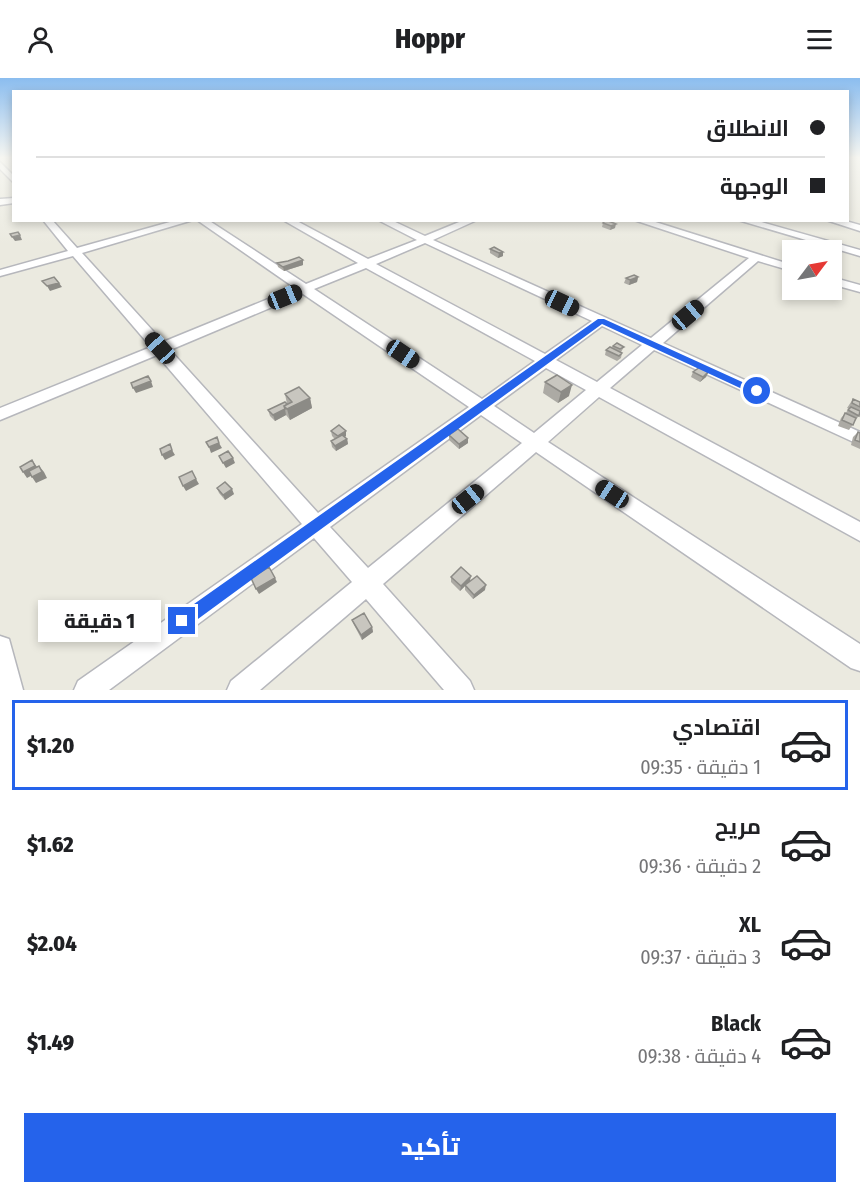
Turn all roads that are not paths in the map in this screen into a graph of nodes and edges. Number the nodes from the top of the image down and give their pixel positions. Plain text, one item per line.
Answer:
1 (49, 222) edge
2 (182, 222) edge
3 (204, 222) edge
4 (291, 222) edge
5 (386, 222) edge
6 (468, 222) edge
7 (644, 222) edge
8 (749, 222) edge
9 (838, 222) edge
10 (860, 228) edge
11 (425, 240) junction
12 (74, 252) junction
13 (860, 253) edge
14 (756, 257) junction
15 (367, 263) junction
16 (782, 265) edge
17 (0, 273) edge
18 (842, 283) edge
19 (306, 289) junction
20 (860, 289) edge
21 (601, 321) junction
22 (653, 344) junction
23 (160, 348) junction
24 (544, 360) junction
25 (598, 389) junction
26 (480, 406) junction
27 (0, 414) edge
28 (860, 438) edge
29 (536, 443) junction
30 (315, 525) junction
31 (860, 532) edge
32 (366, 583) junction
33 (0, 648) edge
34 (860, 659) edge
35 (10, 690) edge
36 (87, 690) edge
37 (240, 690) edge
38 (461, 690) edge

1 - 12 street
2 - 12 street
3 - 19 street
4 - 15 street
5 - 11 street
6 - 11 street
7 - 14 street
8 - 13 street
9 - 10 street
11 - 15 street
11 - 21 street
12 - 17 street
12 - 23 street
14 - 16 street
14 - 22 street
15 - 19 street
15 - 24 street
18 - 20 street
19 - 23 street
19 - 26 street
21 - 22 street
21 - 24 street
22 - 25 street
22 - 28 street
23 - 27 street
23 - 30 street
24 - 25 street
24 - 26 street
25 - 29 street
25 - 31 street
26 - 29 street
26 - 30 street
29 - 32 street
29 - 34 street
30 - 32 street
30 - 36 street
32 - 37 street
32 - 38 street
33 - 35 street

